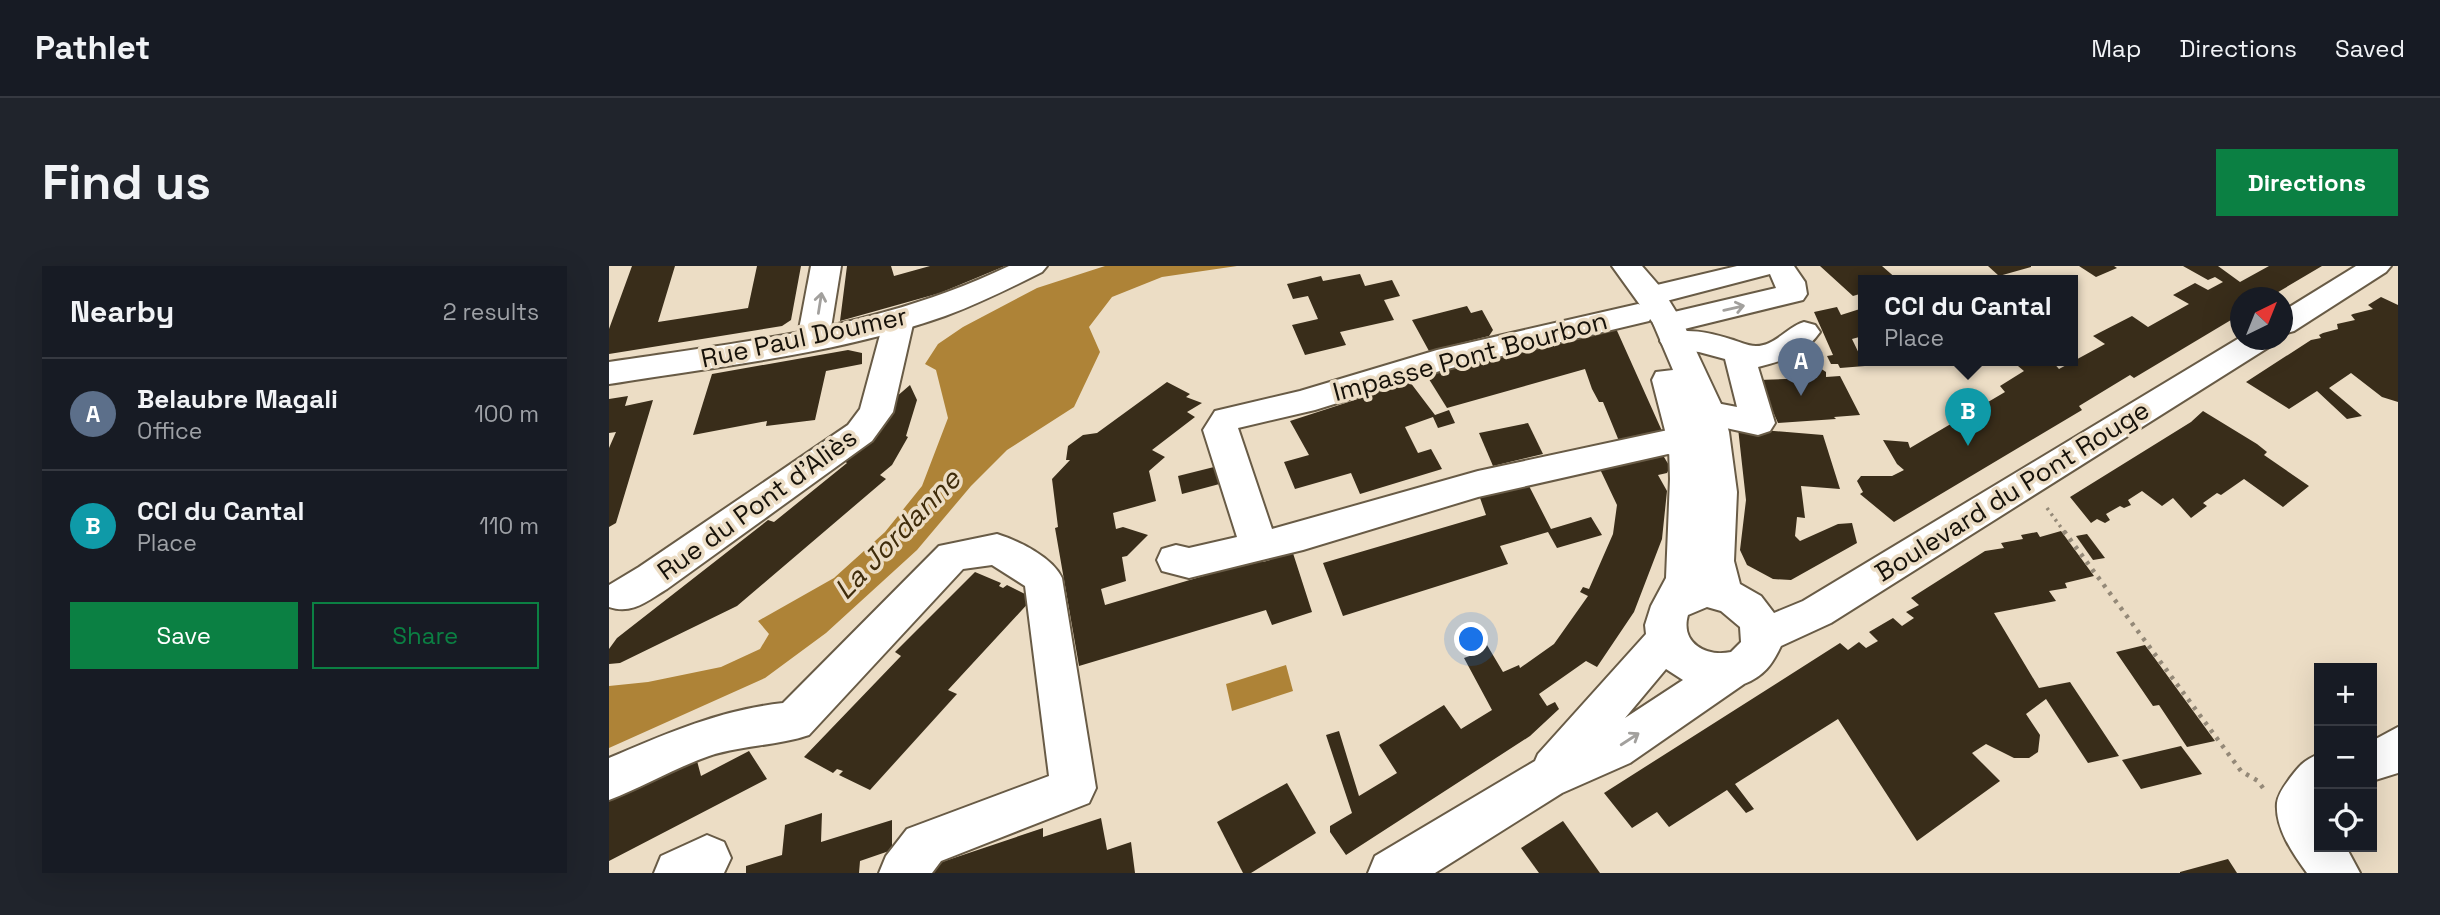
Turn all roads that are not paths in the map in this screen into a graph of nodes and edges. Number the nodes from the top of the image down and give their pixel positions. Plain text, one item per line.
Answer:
1 (826, 266) edge
2 (1032, 266) edge
3 (1764, 266) edge
4 (1779, 266) edge
5 (2376, 266) edge
6 (1636, 290) edge
7 (2293, 318) edge
8 (899, 320) junction
9 (1672, 332) junction
10 (1804, 332) dead end
11 (814, 340) junction
12 (2241, 350) edge
13 (1758, 357) junction
14 (609, 373) edge
15 (1669, 382) junction
16 (1706, 413) junction
17 (1686, 446) junction
18 (1259, 547) junction
19 (1715, 552) junction
20 (1176, 560) dead end
21 (1722, 593) junction
22 (614, 603) edge
23 (1668, 623) junction
24 (1762, 636) junction
25 (1731, 670) junction
26 (2398, 747) edge
27 (2377, 760) edge
28 (1546, 778) junction
29 (609, 779) edge
30 (2314, 782) edge
31 (903, 873) edge
32 (1392, 873) edge
33 (2336, 873) edge

11 -> 1 main road
2 - 8 main road, Rue Paul Doumer
3 - 6 main road, Impasse Pont Bourbon
9 -> 4 main road
5 - 7 main road
6 - 9 main road
6 - 15 main road
6 - 18 main road, Impasse Pont Bourbon
8 - 11 main road, Rue Paul Doumer
8 - 22 main road, Rue du Pont d'Aliès
9 - 13 main road
9 - 16 main road
10 - 13 main road
11 - 14 main road, Rue Paul Doumer
12 - 24 main road, Boulevard du Pont Rouge
13 - 16 main road
15 - 16 main road
15 - 17 main road
16 - 19 main road
17 - 18 main road
17 - 19 main road
17 - 23 main road
18 - 20 main road
19 - 21 main road
21 - 23 main road
21 - 24 main road
23 - 25 main road
23 - 28 main road
24 - 25 main road
28 -> 25 main road
26 - 27 main road
28 - 32 main road
29 - 31 main road
30 - 33 main road

